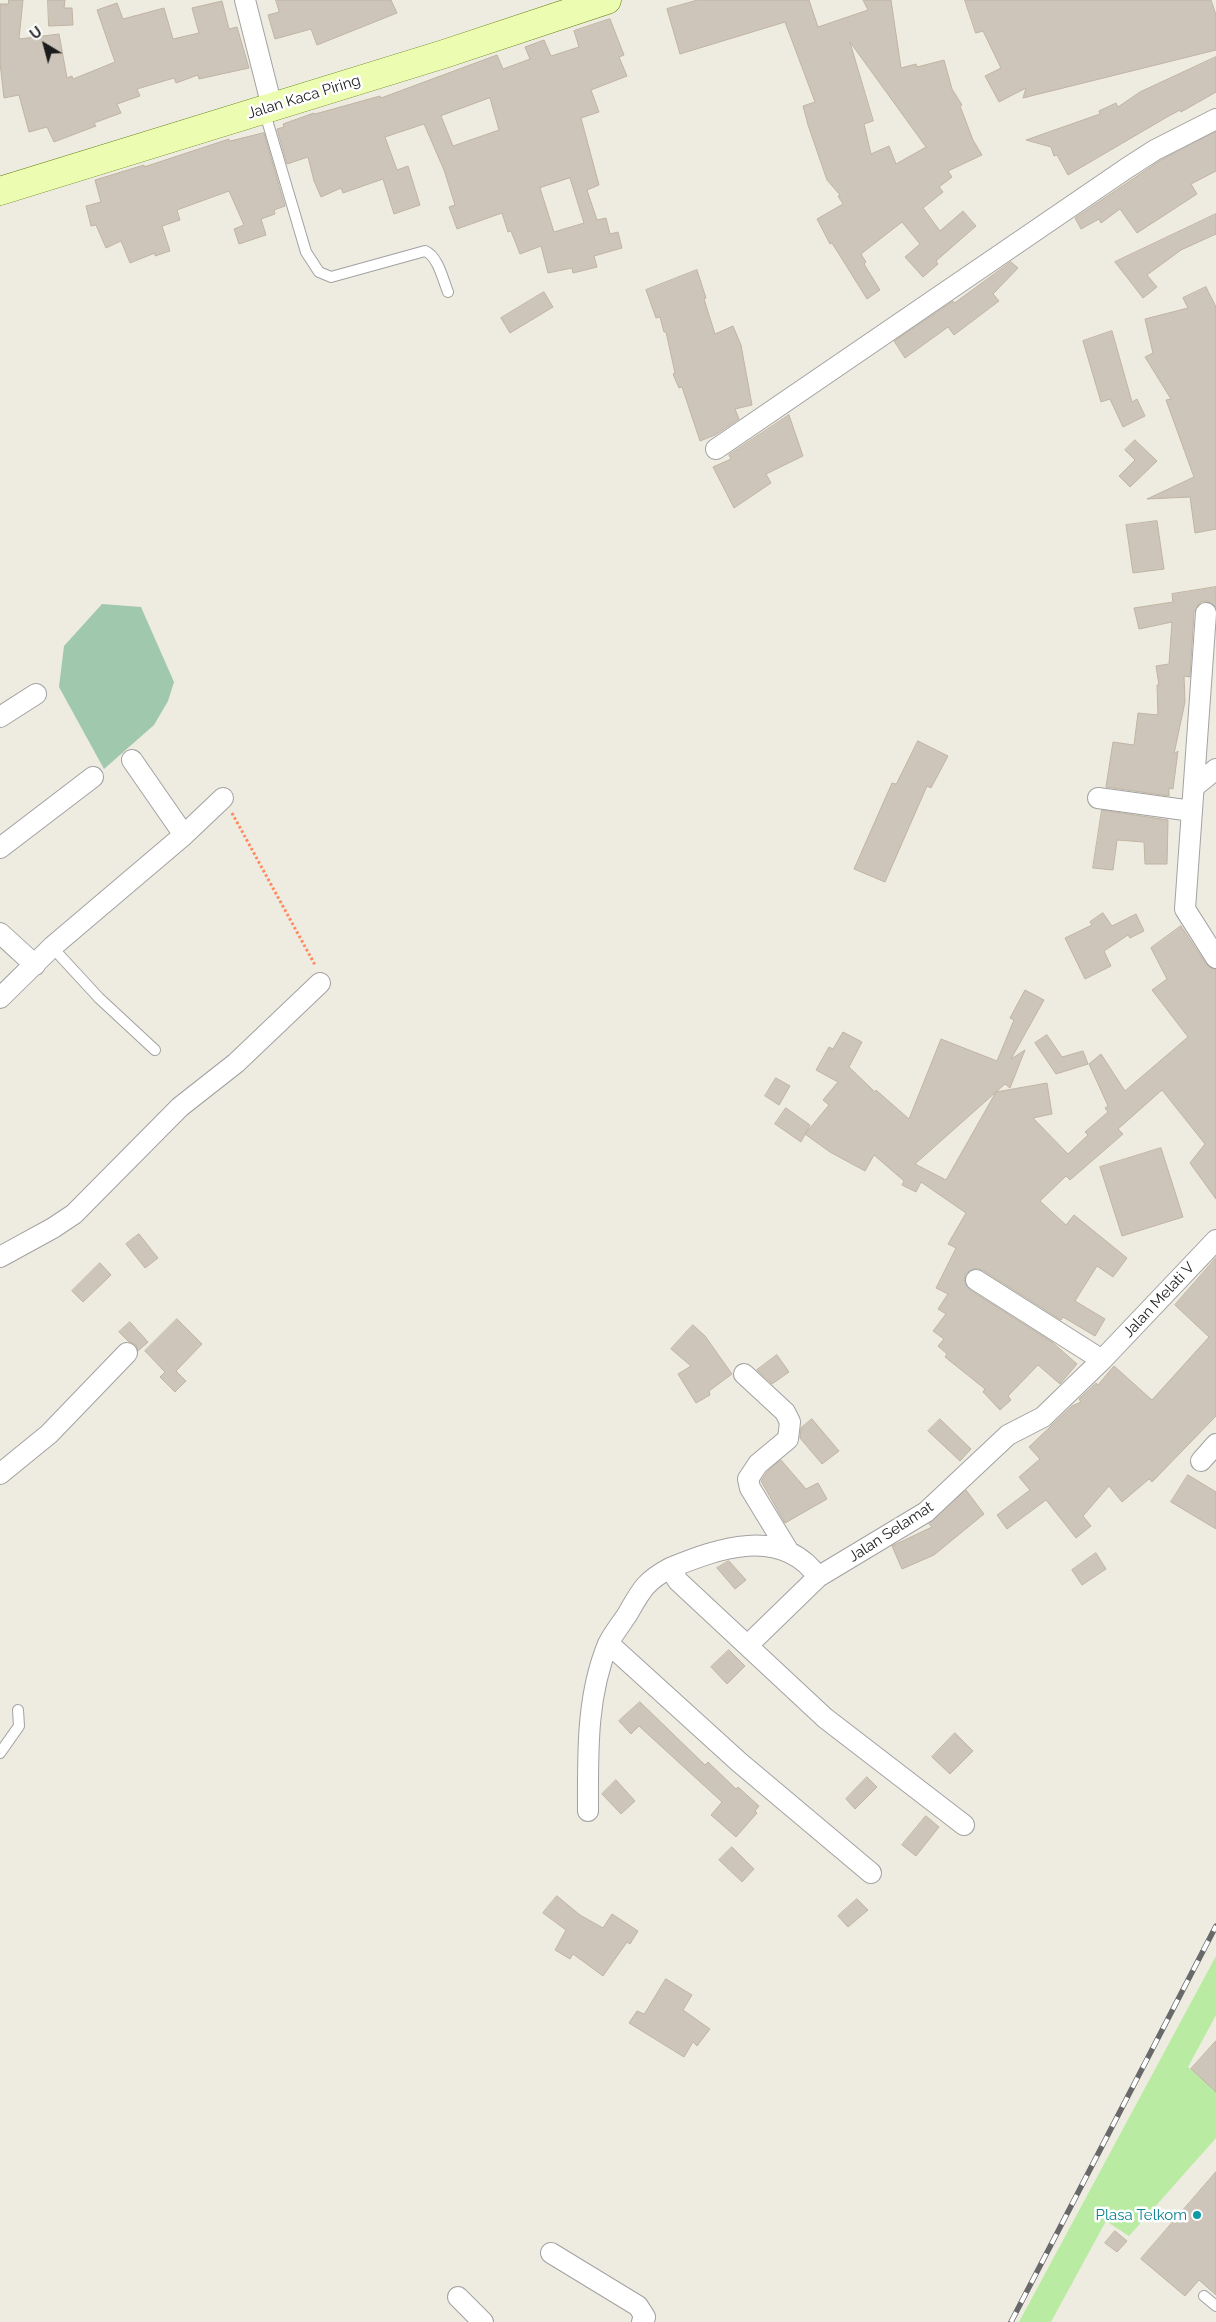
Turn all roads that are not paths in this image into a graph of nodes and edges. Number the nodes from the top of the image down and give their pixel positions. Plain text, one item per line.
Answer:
1 (245, 0) edge
2 (606, 0) edge
3 (268, 108) junction
4 (1216, 119) edge
5 (0, 191) edge
6 (448, 292) dead end
7 (716, 449) dead end
8 (1206, 613) dead end
9 (1216, 689) edge
10 (36, 694) dead end
11 (1199, 711) junction
12 (0, 717) edge
13 (132, 760) dead end
14 (1216, 769) edge
15 (93, 777) dead end
16 (1194, 787) junction
17 (223, 798) road end
18 (1098, 798) dead end
19 (1192, 811) junction
20 (184, 835) junction
21 (0, 848) edge
22 (0, 933) edge
23 (52, 947) junction
24 (1216, 958) edge
25 (35, 965) junction
26 (320, 983) road end
27 (0, 998) edge
28 (155, 1050) dead end
29 (1213, 1248) edge
30 (0, 1257) edge
31 (976, 1280) dead end
32 (127, 1353) dead end
33 (1102, 1360) junction
34 (744, 1374) dead end
35 (1216, 1444) edge
36 (1201, 1461) dead end
37 (0, 1474) edge
38 (789, 1552) junction
39 (670, 1568) junction
40 (818, 1577) junction
41 (609, 1644) junction
42 (748, 1645) junction
43 (18, 1710) dead end
44 (0, 1754) edge
45 (588, 1810) dead end
46 (964, 1825) dead end
47 (871, 1873) dead end
48 (551, 2253) dead end
49 (1204, 2296) dead end
50 (458, 2297) dead end
51 (1216, 2306) edge
52 (483, 2322) edge
53 (642, 2322) edge

1 - 3 street
2 - 3 main road, Jalan Kaca Piring
3 - 5 main road, Jalan Kaca Piring
3 - 6 lane
4 - 7 street
8 - 11 street
9 - 11 street
10 - 12 street
11 - 16 street
13 - 20 street
14 - 16 street
15 - 21 street
16 - 19 street
17 - 20 street
18 - 19 street
19 - 24 street
20 - 23 street
22 - 25 street
23 - 25 street
23 - 28 lane
25 - 27 street
26 - 30 street
29 - 33 street, Jalan Melati V
31 - 33 street
32 - 37 street
33 - 40 street, Jalan Selamat
34 - 38 street
35 - 36 street
38 - 39 street
38 - 40 street
39 - 41 street
39 - 42 street
40 - 42 street, Jalan Selamat
41 - 45 street
41 - 47 street
42 - 46 street
43 - 44 lane
48 - 53 street
49 - 51 lane
50 - 52 street

